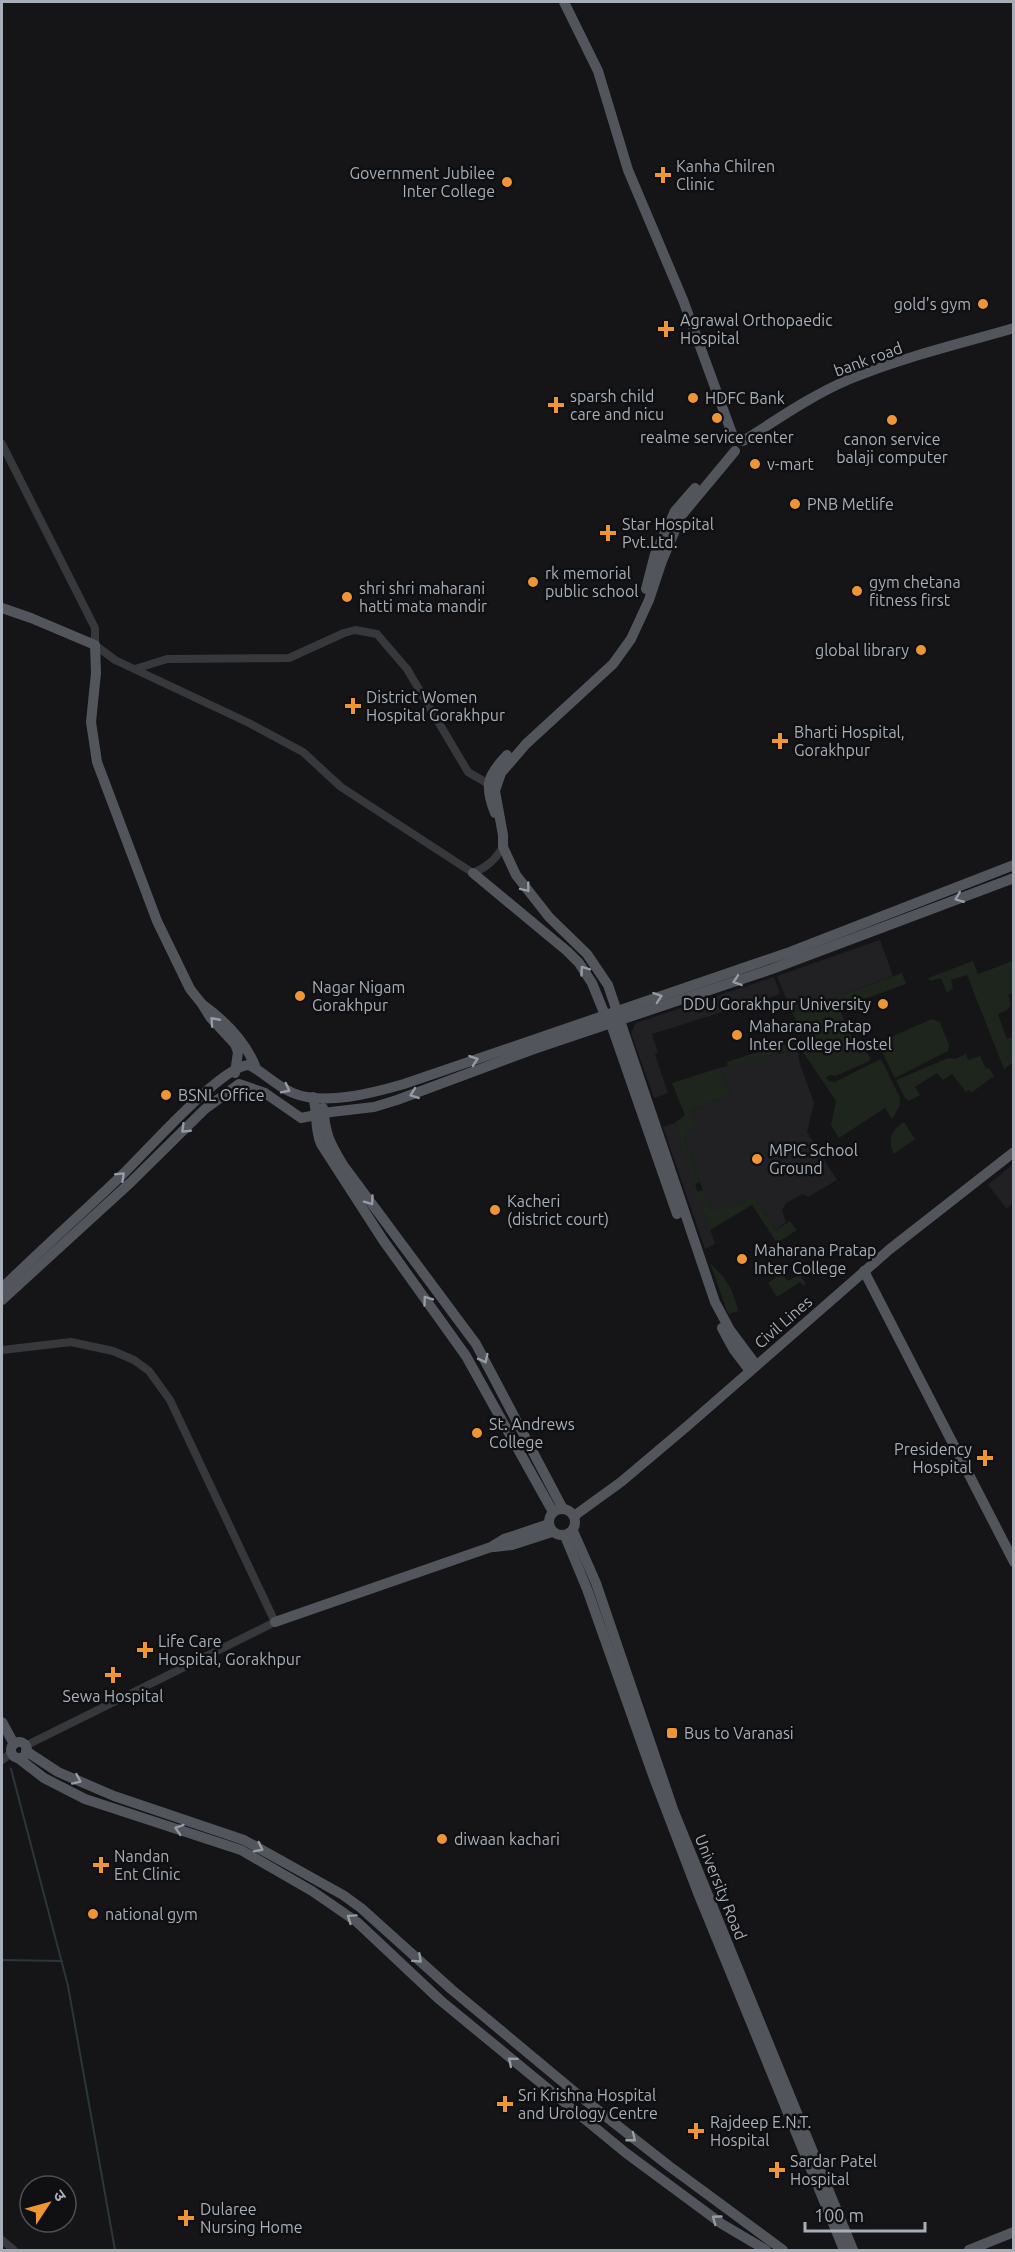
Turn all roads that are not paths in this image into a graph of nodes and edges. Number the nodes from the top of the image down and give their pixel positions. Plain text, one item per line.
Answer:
1 (564, 2) edge
2 (1014, 328) edge
3 (2, 444) edge
4 (736, 444) junction
5 (2, 608) edge
6 (95, 645) junction
7 (135, 669) junction
8 (492, 786) junction
9 (503, 847) junction
10 (1014, 865) edge
11 (472, 873) junction
12 (1014, 878) edge
13 (895, 918) junction
14 (202, 1004) junction
15 (613, 1018) junction
16 (256, 1068) junction
17 (234, 1070) junction
18 (239, 1084) junction
19 (317, 1097) junction
20 (319, 1115) junction
21 (301, 1118) junction
22 (316, 1132) junction
23 (1014, 1152) edge
24 (98, 1204) junction
25 (864, 1271) junction
26 (2, 1288) edge
27 (2, 1300) edge
28 (2, 1350) edge
29 (753, 1368) junction
30 (558, 1511) junction
31 (574, 1516) junction
32 (550, 1528) junction
33 (569, 1533) junction
34 (1014, 1562) edge
35 (275, 1622) junction
36 (2, 1722) edge
37 (16, 1752) edge
38 (1014, 2232) edge
39 (2, 2240) edge
40 (14, 2250) edge
41 (766, 2250) edge
42 (783, 2250) edge
43 (843, 2250) edge
44 (853, 2250) edge
45 (969, 2250) edge

1 - 4 main road
2 - 4 main road, bank road
3 - 6 street
4 - 8 main road, bank road
5 - 6 main road
6 - 7 street
6 - 14 main road
7 - 8 street
7 - 11 street
8 - 9 main road
9 - 11 street
9 -> 15 main road
10 - 13 main road
15 -> 11 main road
12 -> 13 main road
13 - 15 main road
14 - 16 main road
17 -> 14 main road
19 -> 15 main road
15 -> 20 main road
15 - 29 main road
16 - 17 main road
16 -> 19 main road
17 - 18 main road
24 -> 17 main road
18 - 21 main road
18 -> 24 main road
19 - 20 main road
20 - 21 main road
20 - 22 main road
20 -> 30 main road
21 - 22 main road
30 -> 22 main road
23 - 25 main road, Civil Lines
24 - 26 main road
24 - 27 main road
25 - 29 main road, Civil Lines
25 - 34 main road
28 - 35 street
29 - 31 main road, Civil Lines
30 - 31 main road
30 - 32 main road
31 - 33 main road
32 - 33 main road
32 - 35 main road
33 - 43 main road, University Road
33 - 44 main road, University Road
35 - 37 street
36 - 37 main road
41 -> 37 main road
37 -> 42 main road
38 - 45 main road
39 - 40 street

